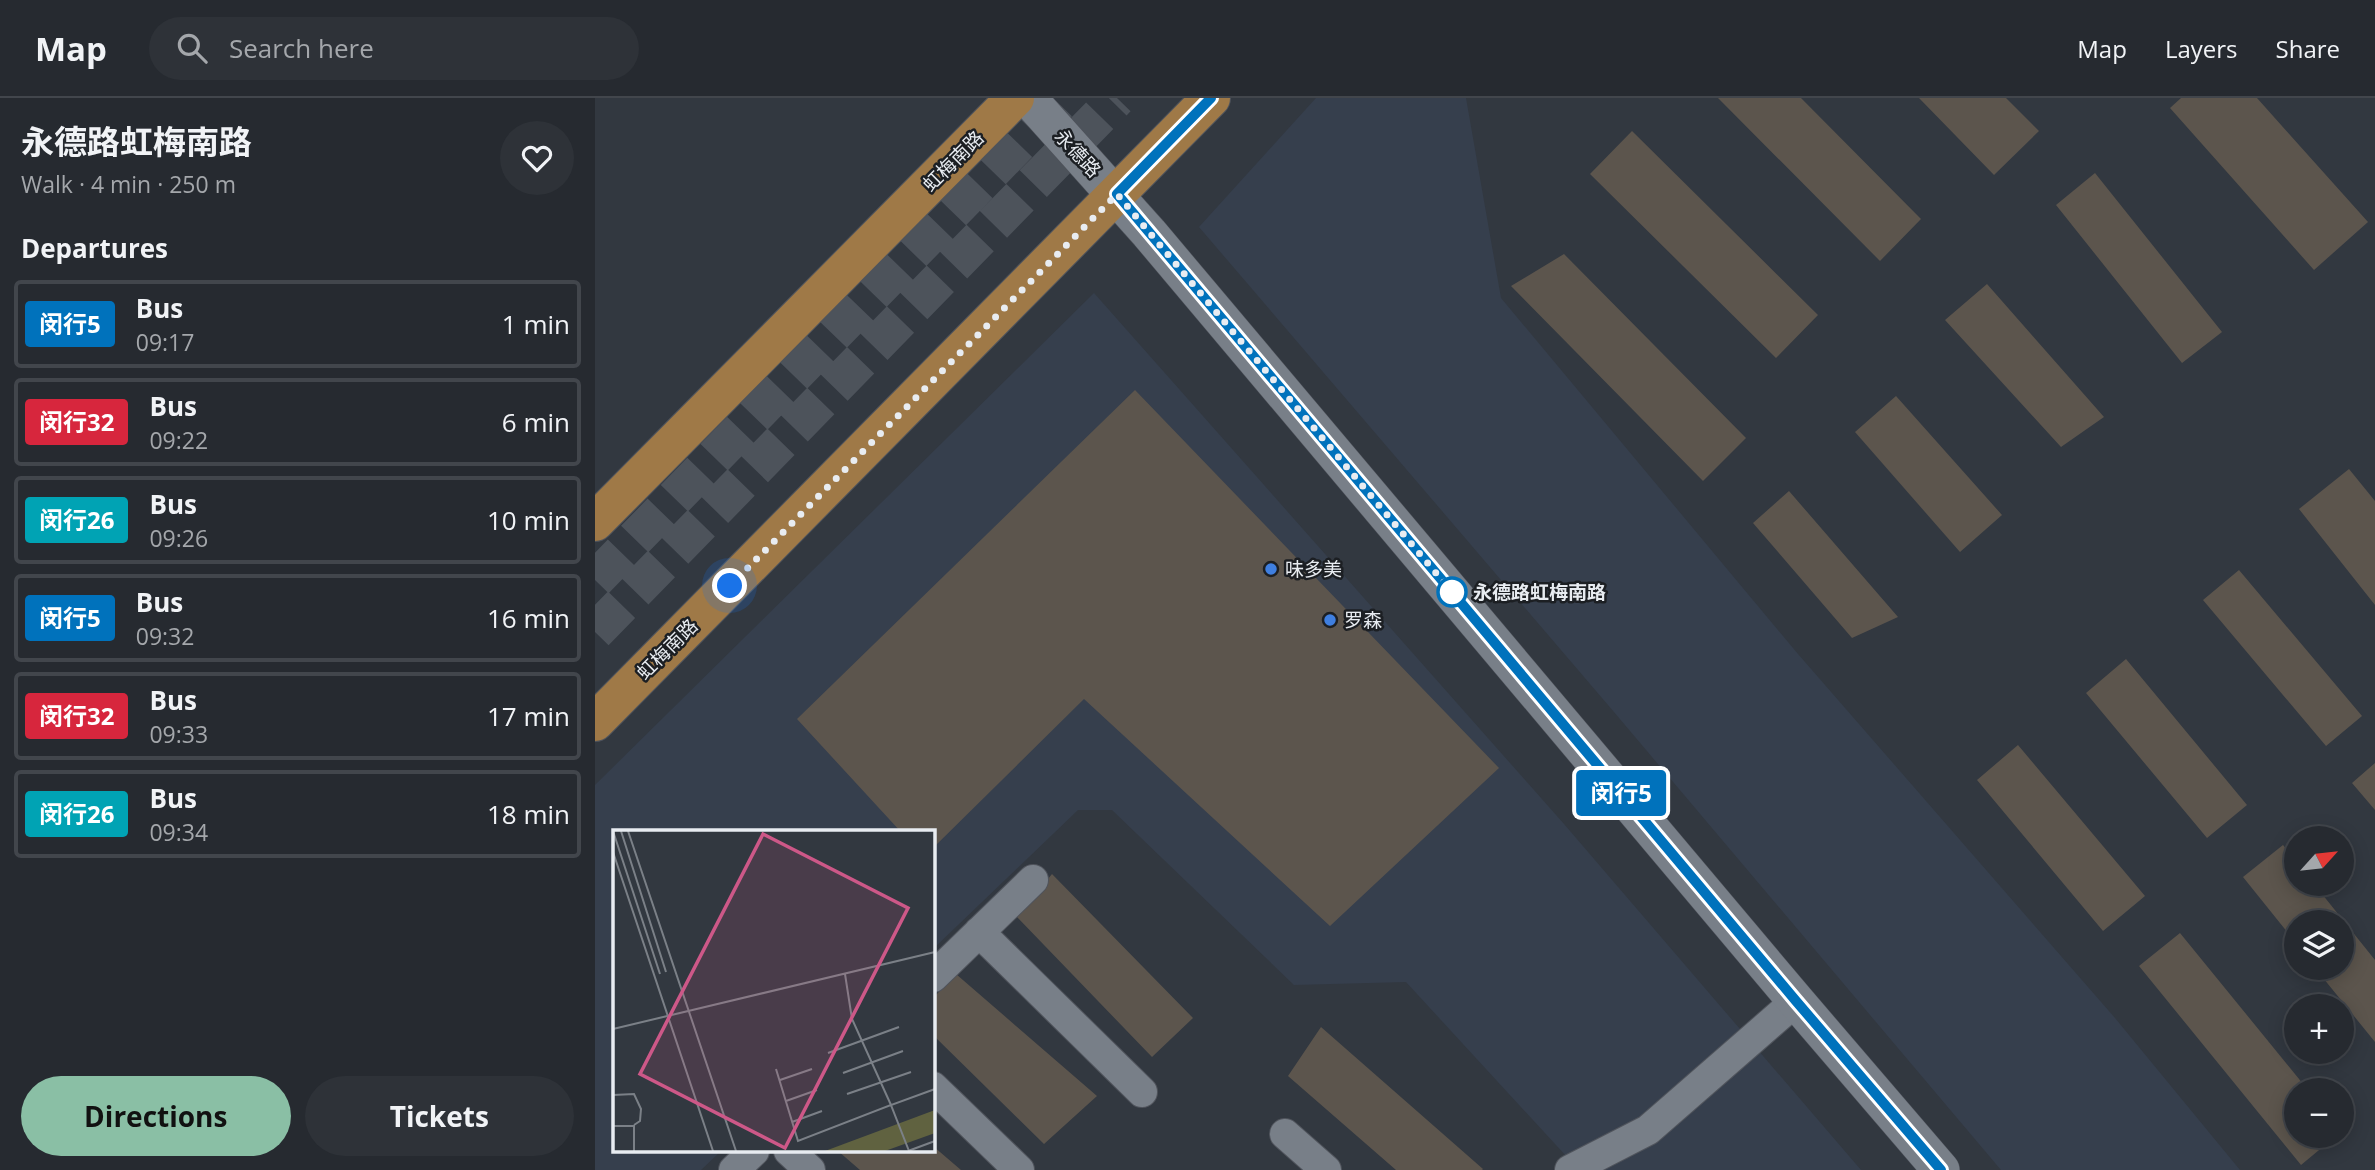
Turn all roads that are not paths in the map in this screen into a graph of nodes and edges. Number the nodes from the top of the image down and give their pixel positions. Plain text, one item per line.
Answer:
1 (1015, 98) edge
2 (1028, 98) edge
3 (1212, 98) edge
4 (1117, 194) junction
5 (595, 522) edge
6 (595, 722) edge
7 (1033, 880) dead end
8 (979, 932) junction
9 (935, 975) edge
10 (1796, 1001) junction
11 (935, 1089) edge
12 (1142, 1092) dead end
13 (1285, 1134) dead end
14 (753, 1152) edge
15 (790, 1152) edge
16 (734, 1170) edge
17 (810, 1170) edge
18 (1019, 1170) edge
19 (1326, 1170) edge
20 (1570, 1170) edge
21 (1941, 1170) edge

1 - 5 main road, 虹梅南路
2 - 4 street, 永德路
3 - 4 main road, 虹梅南路
4 - 6 main road, 虹梅南路
4 - 10 street, 永德路
7 - 8 street
8 - 9 street
8 - 12 street
10 - 20 street
10 - 21 street, 永德路
11 - 18 street
13 - 19 street
14 - 16 street
15 - 17 street

